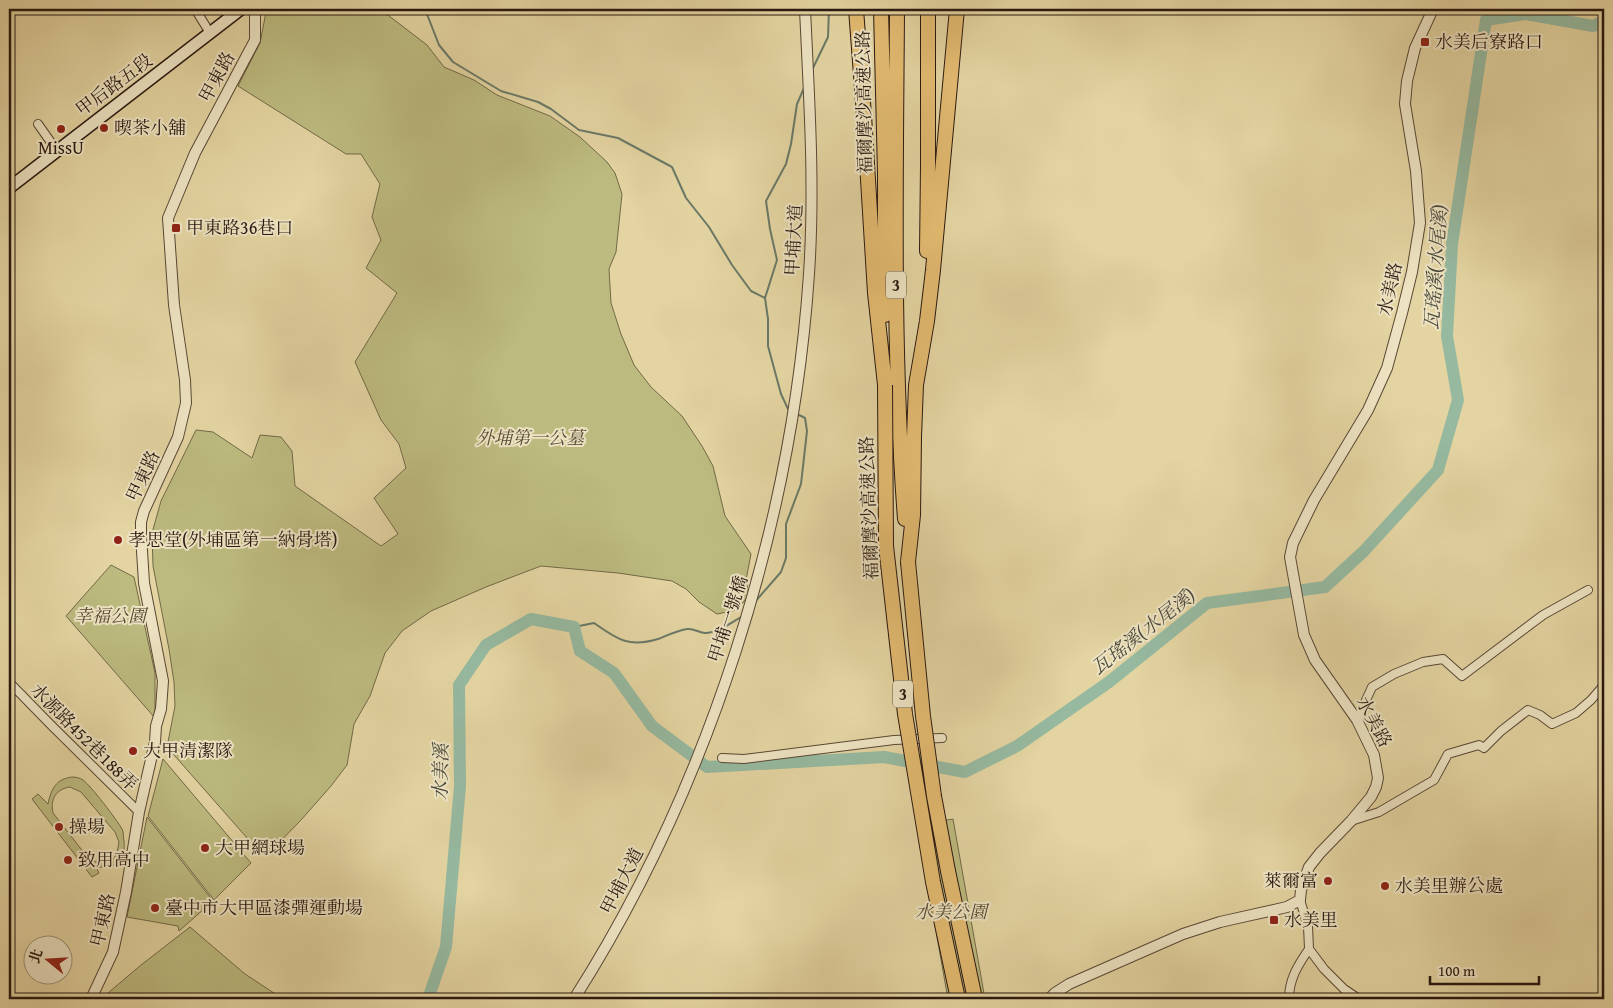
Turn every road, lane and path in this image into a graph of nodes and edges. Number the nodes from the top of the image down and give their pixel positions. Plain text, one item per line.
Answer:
1 (192, 9) edge
2 (241, 9) edge
3 (255, 9) edge
4 (805, 9) edge
5 (856, 9) edge
6 (881, 9) edge
7 (897, 9) edge
8 (928, 9) edge
9 (957, 9) edge
10 (1434, 9) edge
11 (210, 32) junction
12 (38, 124) dead end
13 (58, 151) junction
14 (9, 188) edge
15 (927, 322) junction
16 (885, 385) junction
17 (782, 472) joint
18 (908, 562) junction
19 (1588, 590) dead end
20 (9, 682) edge
21 (1604, 685) edge
22 (1357, 720) junction
23 (942, 738) dead end
24 (722, 758) dead end
25 (690, 773) joint
26 (139, 812) junction
27 (1351, 821) junction
28 (1300, 900) junction
29 (1310, 949) junction
30 (91, 999) edge
31 (574, 999) edge
32 (958, 999) edge
33 (975, 999) edge
34 (1049, 999) edge
35 (1289, 999) edge
36 (1359, 999) edge

1 - 11 street
2 - 11 main road, 甲后路五段
3 - 26 street, 甲東路
4 - 17 street, 甲埔大道
5 - 16 highway
6 - 16 highway, 福爾摩沙高速公路 / 3
7 - 18 highway, 福爾摩沙高速公路 / 3
8 - 15 highway
9 - 15 highway
10 - 22 street, 水美路
11 - 13 main road, 甲后路五段
12 - 13 street
13 - 14 main road, 甲后路五段
15 - 18 highway
16 - 32 highway, 福爾摩沙高速公路 / 3, bridge
17 - 25 street, 甲埔一號橋
18 - 33 highway, 福爾摩沙高速公路 / 3, bridge
19 - 22 street
20 - 26 street, 水源路452巷188弄
21 - 27 street
22 - 27 street, 水美路
23 - 24 street
25 - 31 street, 甲埔大道
26 - 30 street, 甲東路
27 - 28 street, 水美路
28 - 29 street
28 - 34 street
29 - 35 street
29 - 36 street

